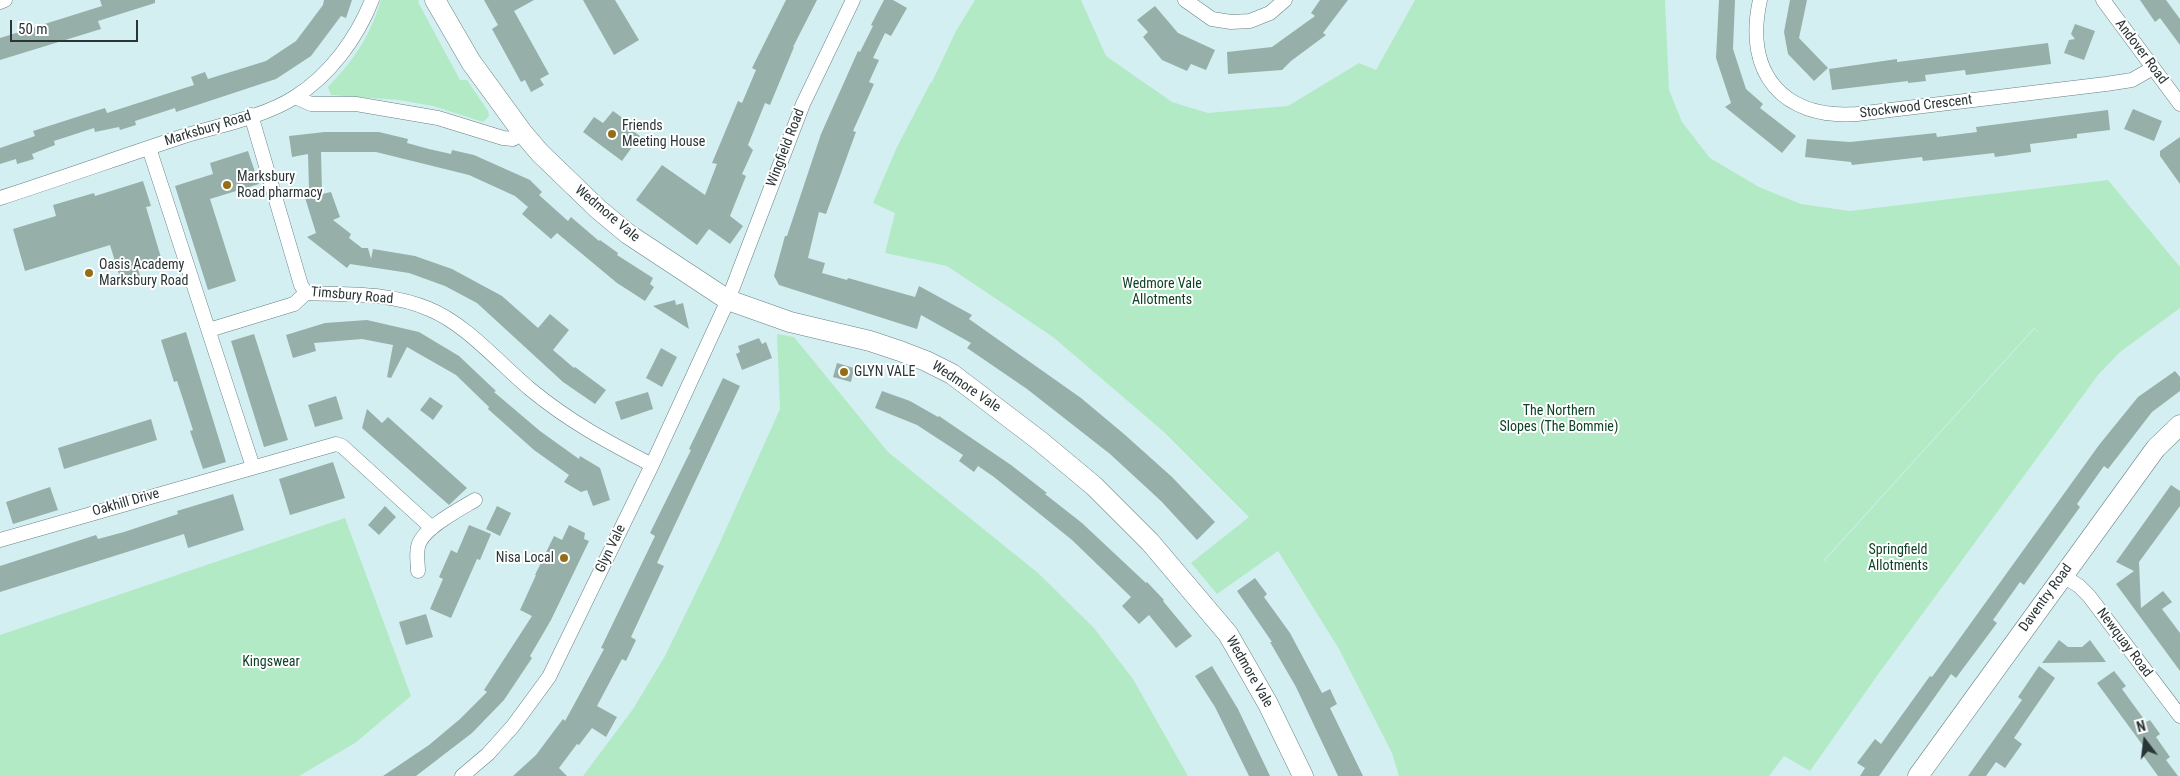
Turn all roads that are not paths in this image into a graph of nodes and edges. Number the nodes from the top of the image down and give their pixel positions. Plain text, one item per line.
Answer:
1 (6, 0) edge
2 (372, 0) edge
3 (435, 0) edge
4 (853, 0) edge
5 (1185, 0) edge
6 (1285, 0) edge
7 (1760, 0) edge
8 (2103, 0) edge
9 (0, 2) edge
10 (2153, 68) junction
11 (295, 98) junction
12 (2180, 104) edge
13 (250, 116) junction
14 (522, 132) junction
15 (150, 148) junction
16 (0, 198) edge
17 (303, 289) junction
18 (728, 300) junction
19 (209, 330) junction
20 (2180, 425) edge
21 (652, 464) junction
22 (253, 467) junction
23 (475, 500) dead end
24 (432, 528) junction
25 (0, 540) edge
26 (418, 571) dead end
27 (2062, 576) junction
28 (2180, 716) edge
29 (462, 776) edge
30 (1303, 776) edge
31 (1918, 776) edge

1 - 9 street
2 - 11 street, Marksbury Road
3 - 14 street, Wedmore Vale
4 - 18 street, Wingfield Road
5 - 6 street
7 - 10 street, Stockwood Crescent
8 - 10 street, Andover Road
10 - 12 street, Andover Road
11 - 13 street, Marksbury Road
11 - 14 street
13 - 15 street, Marksbury Road
13 - 17 street, Timsbury Road
14 - 18 street, Wedmore Vale
15 - 16 street, Marksbury Road
15 - 19 street
17 - 19 street
17 - 21 street, Timsbury Road
18 - 21 street, Glyn Vale
18 - 30 street, Wedmore Vale
19 - 22 street
20 - 27 street, Daventry Road
21 - 29 street, Glyn Vale
22 - 24 street, Oakhill Drive
22 - 25 street, Oakhill Drive
23 - 24 street
24 - 26 street
27 - 28 street, Newquay Road
27 - 31 street, Daventry Road

